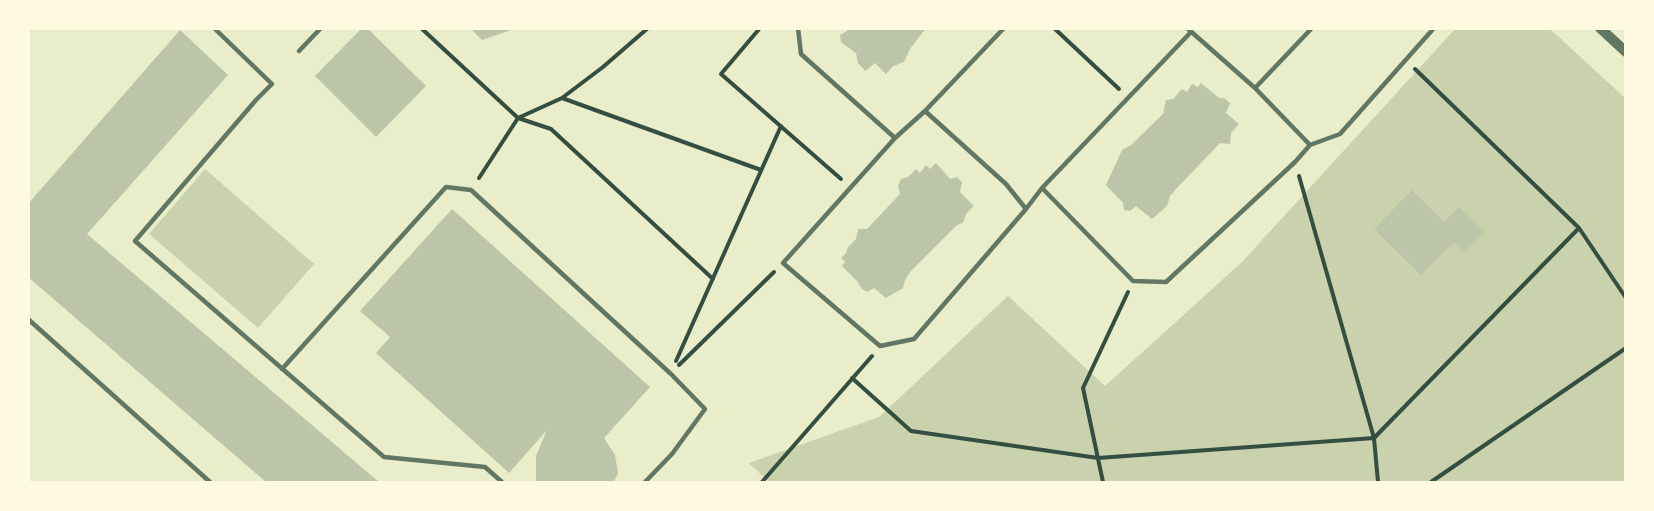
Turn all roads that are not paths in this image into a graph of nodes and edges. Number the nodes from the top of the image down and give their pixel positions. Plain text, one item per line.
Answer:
1 (214, 28) edge
2 (321, 28) edge
3 (798, 28) edge
4 (1004, 28) edge
5 (1312, 28) edge
6 (1434, 28) edge
7 (1600, 28) edge
8 (1189, 30) edge
9 (299, 51) dead end
10 (1626, 52) edge
11 (1255, 88) junction
12 (925, 111) junction
13 (895, 138) junction
14 (1310, 145) junction
15 (1042, 188) junction
16 (1026, 209) junction
17 (28, 320) edge
18 (282, 369) junction
19 (210, 483) edge
20 (502, 483) edge
21 (645, 483) edge

1 - 18 lane
2 - 9 lane
3 - 13 lane
4 - 12 lane
5 - 11 lane
6 - 14 lane
7 - 10 street
8 - 11 lane
8 - 15 lane
11 - 14 lane
12 - 13 lane
12 - 16 lane
13 - 16 lane
14 - 15 lane
15 - 16 lane
17 - 19 lane
18 - 20 lane
18 - 21 lane

